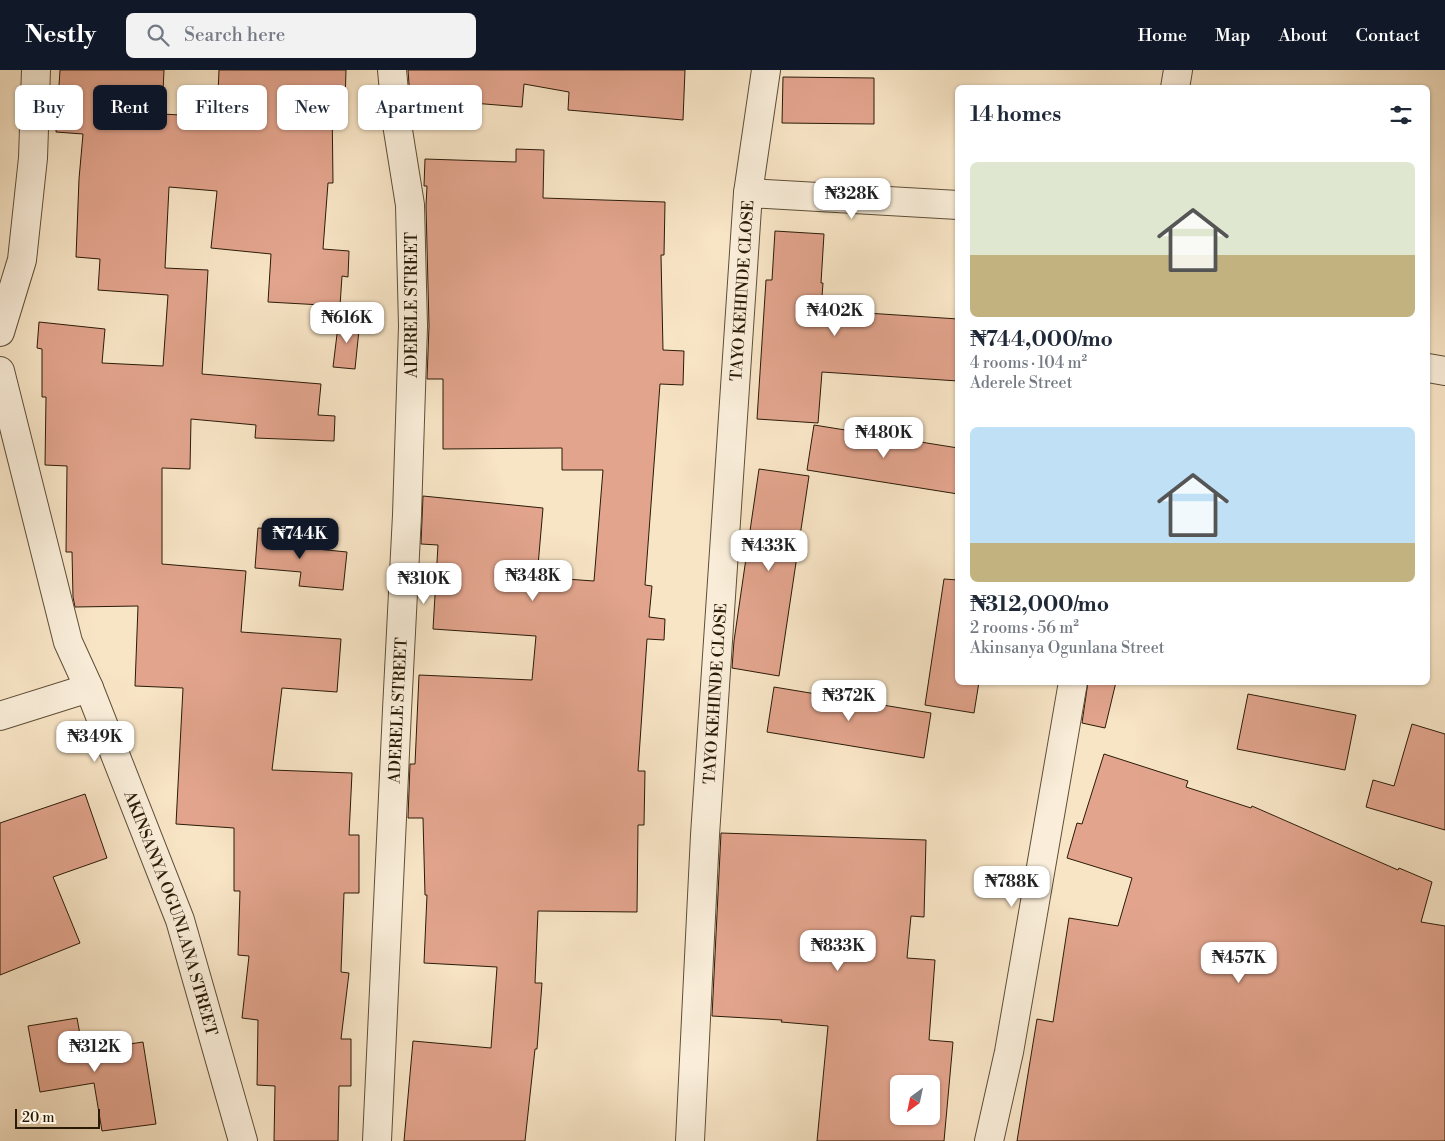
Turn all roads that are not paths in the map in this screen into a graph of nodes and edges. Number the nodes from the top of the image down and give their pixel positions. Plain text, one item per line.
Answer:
1 (36, 70) edge
2 (392, 70) edge
3 (766, 70) edge
4 (1178, 70) edge
5 (1176, 85) edge
6 (748, 193) junction
7 (955, 205) edge
8 (0, 332) edge
9 (1430, 368) edge
10 (0, 371) edge
11 (1445, 371) edge
12 (1071, 685) edge
13 (89, 688) junction
14 (0, 716) edge
15 (243, 1141) edge
16 (377, 1141) edge
17 (690, 1141) edge
18 (989, 1141) edge

1 - 8 street
2 - 16 street, ADERELE STREET
3 - 6 street, TAYO KEHINDE CLOSE
4 - 5 street
6 - 7 street
6 - 17 street, TAYO KEHINDE CLOSE
9 - 11 street
10 - 13 street, AKINSANYA OGUNLANA STREET
12 - 18 street
13 - 14 street
13 - 15 street, AKINSANYA OGUNLANA STREET

